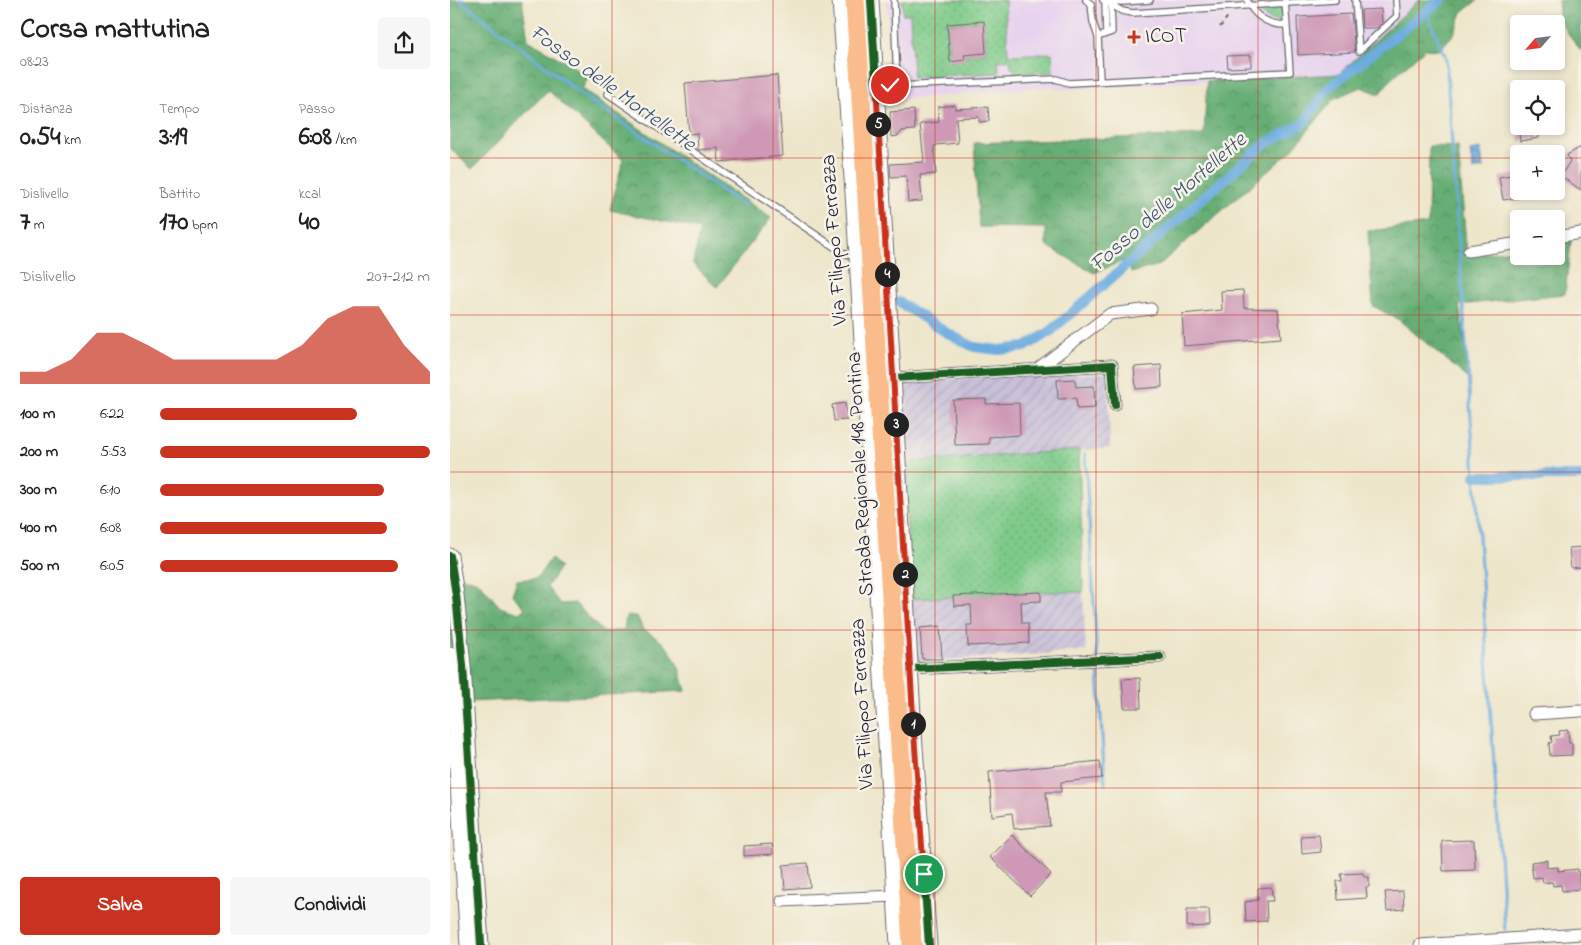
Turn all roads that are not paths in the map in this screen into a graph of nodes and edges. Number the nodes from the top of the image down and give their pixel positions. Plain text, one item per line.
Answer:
1 (840, 0) edge
2 (855, 0) edge
3 (871, 0) edge
4 (894, 0) edge
5 (1086, 0) edge
6 (1104, 0) edge
7 (1150, 0) edge
8 (1335, 0) edge
9 (1355, 0) edge
10 (1396, 0) edge
11 (1285, 1) edge
12 (1248, 3) edge
13 (1111, 4) junction
14 (1286, 25) junction
15 (1106, 34) junction
16 (1098, 37) junction
17 (1100, 81) junction
18 (876, 85) junction
19 (897, 86) junction
20 (608, 94) dead end
21 (1581, 233) edge
22 (1565, 236) edge
23 (1510, 244) edge
24 (1469, 251) dead end
25 (857, 257) junction
26 (1151, 309) dead end
27 (1036, 370) junction
28 (893, 378) junction
29 (1115, 405) dead end
30 (450, 556) edge
31 (450, 655) edge
32 (1160, 657) dead end
33 (910, 669) junction
34 (1581, 711) edge
35 (1534, 714) dead end
36 (895, 896) junction
37 (782, 901) dead end
38 (1581, 934) edge
39 (1506, 942) edge
40 (468, 945) edge
41 (480, 945) edge
42 (898, 945) edge
43 (912, 945) edge
44 (929, 945) edge
45 (1420, 945) edge

1 - 25 street, Via Filippo Ferrazza
2 - 43 main road, Strada Regionale 148 Pontina
3 - 18 street
4 - 19 lane
5 - 16 lane
6 - 7 lane
6 - 13 lane
6 - 15 lane
8 - 11 lane
9 - 10 lane
11 - 12 lane
11 - 14 lane
12 - 13 lane
12 - 14 lane
13 - 15 lane
14 - 17 lane
15 - 16 lane
16 - 17 lane
17 - 19 lane
18 - 19 lane
18 - 28 street
20 - 25 lane
21 - 22 street
23 - 24 street
25 - 36 street, Via Filippo Ferrazza
26 - 27 street
27 - 28 street
27 - 29 street
28 - 33 street
30 - 41 street
31 - 40 street
32 - 33 street
33 - 44 street
34 - 35 street
36 - 37 street
36 - 42 street, Via Filippo Ferrazza
38 - 39 street
39 - 45 street

